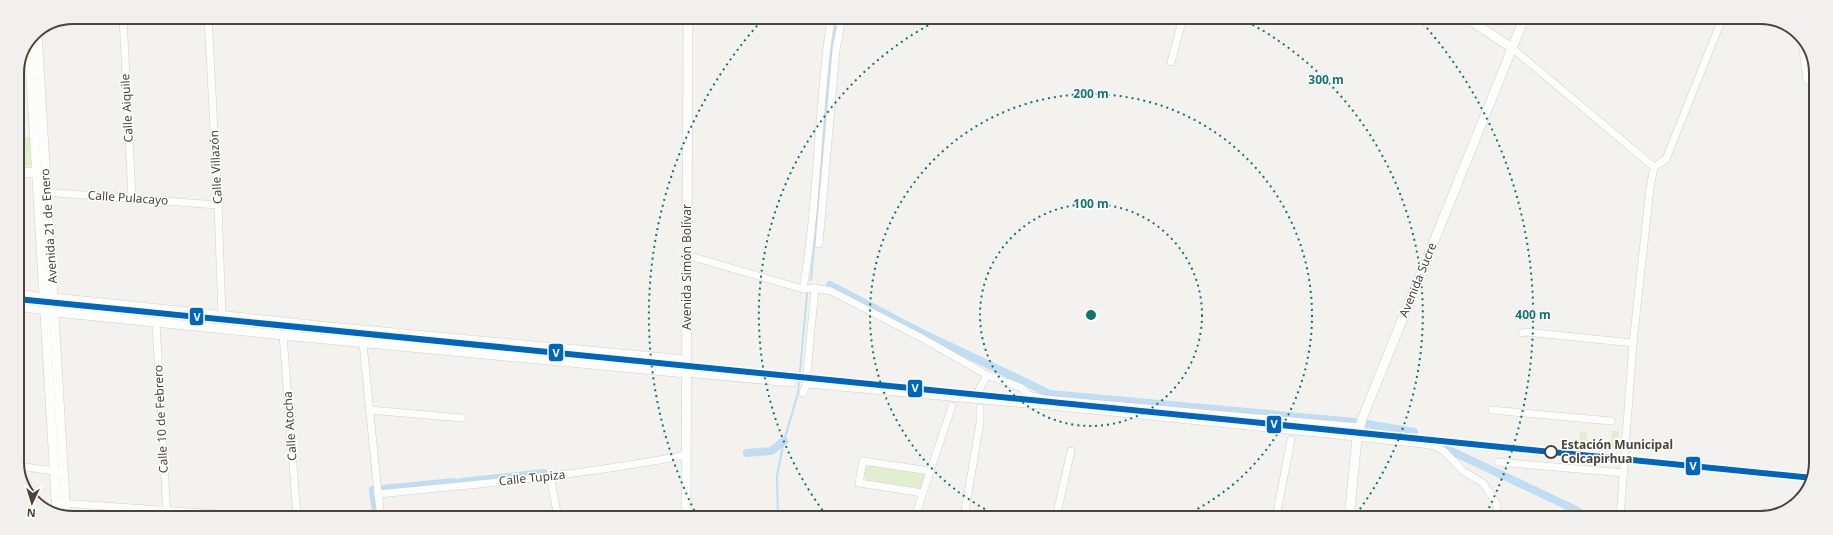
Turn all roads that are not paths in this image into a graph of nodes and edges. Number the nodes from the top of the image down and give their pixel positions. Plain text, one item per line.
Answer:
1 (123, 24) edge
2 (208, 24) edge
3 (688, 24) edge
4 (830, 24) edge
5 (841, 24) edge
6 (1181, 24) edge
7 (1477, 24) edge
8 (1522, 24) edge
9 (1720, 24) edge
10 (37, 40) edge
11 (1512, 48) junction
12 (30, 50) edge
13 (1803, 50) edge
14 (1171, 62) dead end
15 (35, 74) junction
16 (1809, 81) edge
17 (1654, 167) junction
18 (24, 172) edge
19 (41, 173) junction
20 (42, 192) junction
21 (132, 199) junction
22 (218, 205) junction
23 (819, 244) dead end
24 (686, 255) junction
25 (815, 288) junction
26 (803, 289) junction
27 (24, 294) edge
28 (49, 297) junction
29 (24, 309) edge
30 (50, 311) junction
31 (222, 316) junction
32 (156, 323) junction
33 (1522, 333) dead end
34 (283, 335) junction
35 (363, 342) junction
36 (1632, 343) junction
37 (686, 360) junction
38 (686, 373) junction
39 (807, 373) dead end
40 (987, 374) junction
41 (792, 383) dead end
42 (979, 390) dead end
43 (803, 393) dead end
44 (952, 406) dead end
45 (980, 408) dead end
46 (369, 410) junction
47 (1492, 410) dead end
48 (462, 418) dead end
49 (1611, 421) dead end
50 (1360, 427) junction
51 (1357, 438) junction
52 (1291, 440) dead end
53 (1071, 451) dead end
54 (686, 455) junction
55 (1498, 462) dead end
56 (24, 467) edge
57 (54, 471) junction
58 (930, 471) junction
59 (1624, 473) junction
60 (550, 477) junction
61 (923, 493) junction
62 (378, 494) junction
63 (61, 503) junction
64 (59, 509) edge
65 (64, 510) edge
66 (146, 511) edge
67 (167, 511) edge
68 (297, 511) edge
69 (380, 511) edge
70 (557, 511) edge
71 (686, 511) edge
72 (917, 511) edge
73 (965, 511) edge
74 (1057, 511) edge
75 (1277, 511) edge
76 (1349, 511) edge
77 (1496, 511) edge
78 (1621, 511) edge

1 - 21 street, Calle Aiquile
2 - 22 street, Calle Villazón
3 - 24 street, Avenida Simón Bolívar
4 - 26 street
5 - 23 street
6 - 14 street
7 - 11 street
8 - 11 street, Avenida Sucre
9 - 17 street
10 - 15 street, Avenida 21 de Enero
11 - 17 street
11 - 50 street, Avenida Sucre
12 - 15 street, Avenida 21 de Enero
13 - 16 street
15 - 19 street, Avenida 21 de Enero
17 - 36 street
18 - 19 street
19 - 20 street, Avenida 21 de Enero
20 - 21 street, Calle Pulacayo
20 - 28 street, Avenida 21 de Enero
21 - 22 street, Calle Pulacayo
22 - 31 street, Calle Villazón
24 - 26 street
24 - 37 street, Avenida Simón Bolívar
25 - 26 street
25 - 39 street
25 - 40 street
27 - 28 street
28 - 30 street, Avenida 21 de Enero
28 - 31 street
29 - 30 street
30 - 32 street
30 - 57 street, Avenida 21 de Enero
30 - 63 street, Avenida 21 de Enero
31 - 37 street
32 - 34 street
32 - 67 street, Calle 10 de Febrero
33 - 36 street
34 - 35 street
34 - 68 street, Calle Atocha
35 - 38 street
35 - 46 street
36 - 59 street
37 - 38 street, Avenida Simón Bolívar
38 - 41 street
38 - 54 street, Avenida Simón Bolívar
40 - 42 street
40 - 50 street
43 - 51 street
44 - 58 street
45 - 73 street
46 - 48 street
46 - 62 street
47 - 49 street
50 - 51 street, Avenida Sucre
51 - 76 street, Avenida Sucre
51 - 77 street
52 - 75 street
53 - 74 street
54 - 60 street, Calle Tupiza
54 - 71 street, Avenida Simón Bolívar
55 - 59 street
56 - 57 street
57 - 63 street, Avenida 21 de Enero
58 - 61 street
58 - 61 street
59 - 78 street
60 - 62 street, Calle Tupiza
60 - 70 street
61 - 72 street
62 - 69 street
63 - 64 street, Avenida 21 de Enero
63 - 65 street, Avenida 21 de Enero
63 - 66 street

